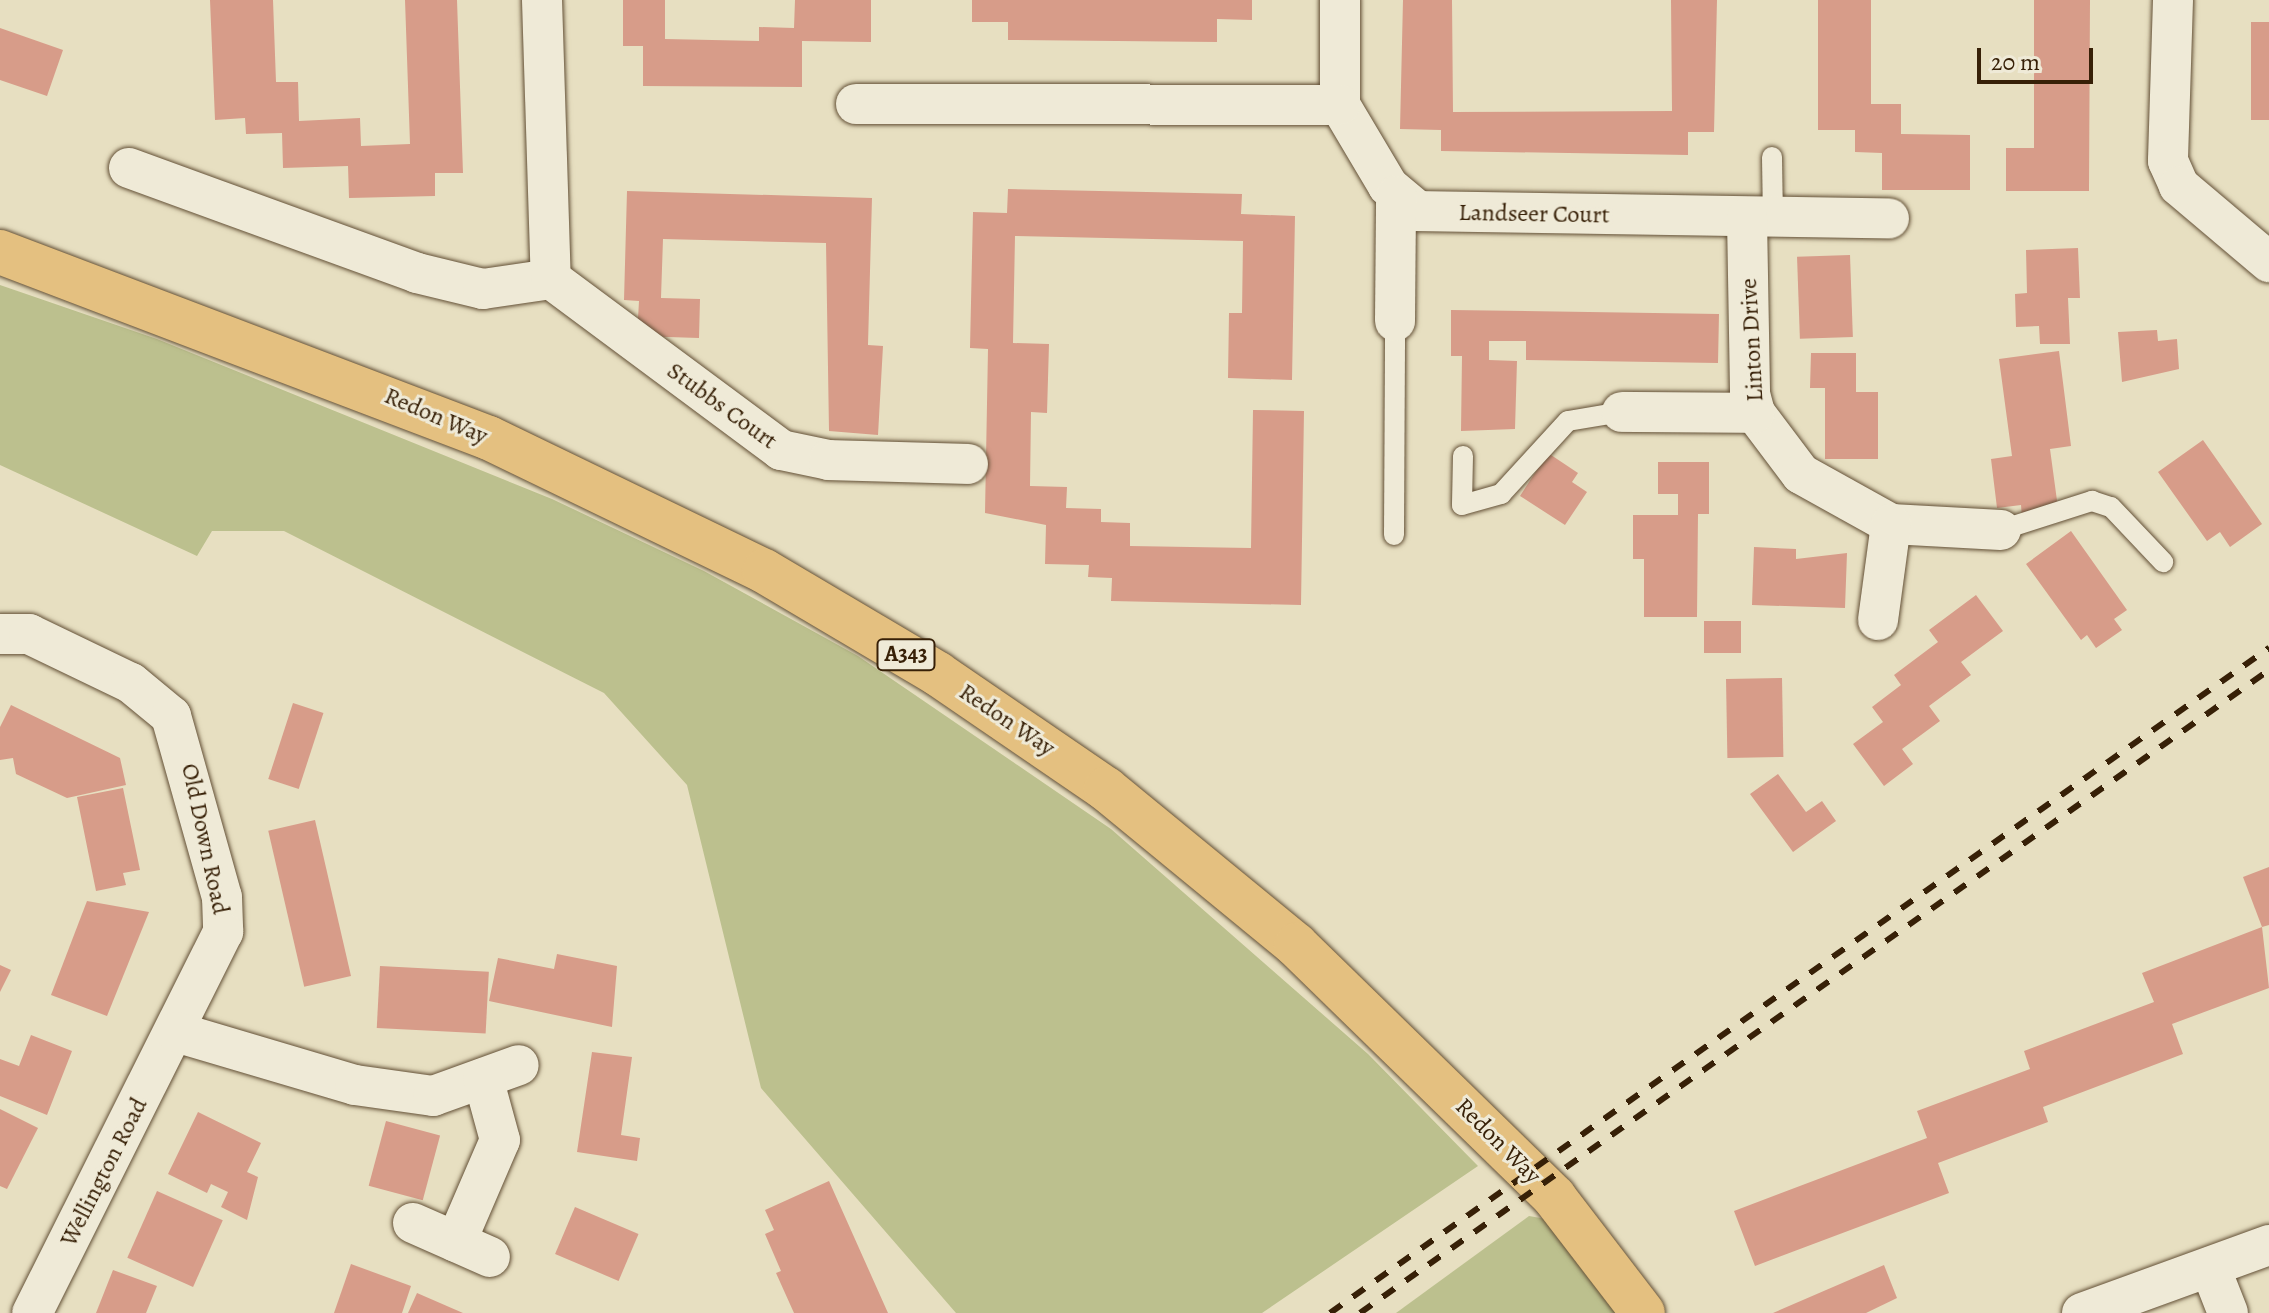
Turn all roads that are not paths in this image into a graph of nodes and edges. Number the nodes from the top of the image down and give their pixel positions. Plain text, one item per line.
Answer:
1 (542, 0) edge
2 (1340, 0) edge
3 (2173, 0) edge
4 (856, 104) dead end
5 (1340, 105) junction
6 (1772, 157) dead end
7 (129, 168) dead end
8 (1396, 196) junction
9 (1760, 218) junction
10 (1889, 218) dead end
11 (2256, 246) edge
12 (0, 252) edge
13 (551, 279) junction
14 (1395, 321) joint
15 (1622, 412) joint
16 (1755, 413) junction
17 (1463, 456) dead end
18 (968, 464) dead end
19 (1891, 524) junction
20 (2001, 530) joint
21 (1394, 535) dead end
22 (2163, 562) dead end
23 (1878, 620) dead end
24 (0, 634) edge
25 (176, 1032) junction
26 (413, 1223) dead end
27 (2269, 1245) edge
28 (2210, 1267) junction
29 (32, 1313) edge
30 (1643, 1313) edge
31 (2082, 1313) edge
32 (2228, 1313) edge

1 - 13 street
2 - 5 street
3 - 11 street
4 - 5 street
5 - 8 street
6 - 9 lane
7 - 13 street
8 - 9 street, Landseer Court
8 - 14 street
9 - 10 street, Landseer Court
9 - 16 street, Linton Drive
12 - 30 main road, Redon Way / A343
13 - 18 street, Stubbs Court
14 - 21 lane
15 - 16 street
15 - 17 lane
16 - 19 street, Linton Drive
19 - 20 street, Linton Drive
19 - 23 street
20 - 22 lane
24 - 25 street, Old Down Road
25 - 26 street
25 - 29 street, Wellington Road
27 - 28 street
28 - 31 street
28 - 32 street

